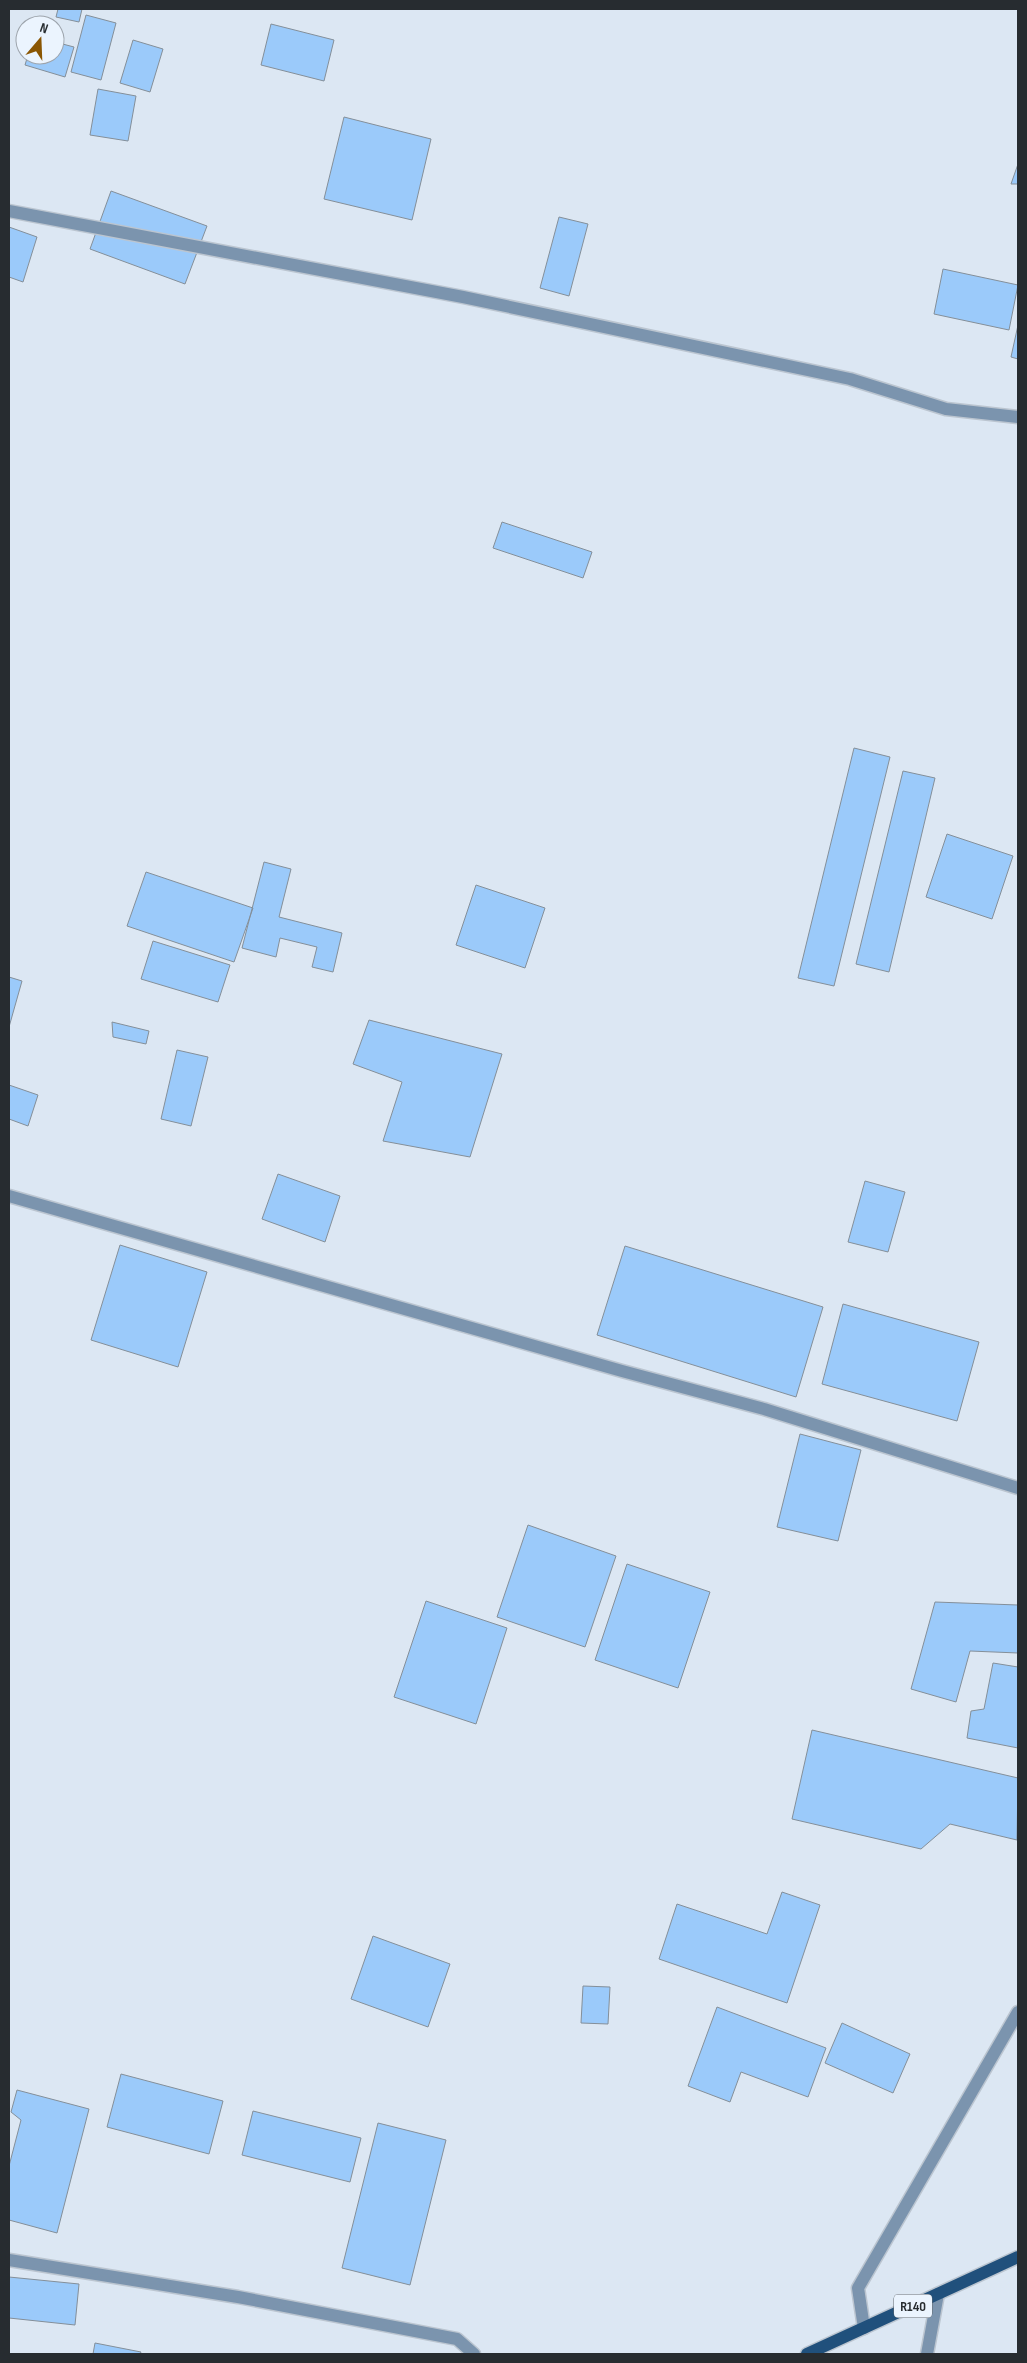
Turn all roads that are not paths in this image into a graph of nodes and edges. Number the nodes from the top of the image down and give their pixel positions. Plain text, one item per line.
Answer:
1 (9, 211) edge
2 (1018, 417) edge
3 (9, 1196) edge
4 (1018, 1488) edge
5 (1018, 2012) edge
6 (1018, 2258) edge
7 (9, 2260) edge
8 (938, 2294) junction
9 (864, 2328) junction
10 (474, 2354) edge
11 (807, 2354) edge
12 (926, 2354) edge

1 - 2 street
3 - 4 street
5 - 9 street
6 - 8 main road, R140
7 - 10 street
8 - 9 main road, R140
8 - 12 street
9 - 11 main road, R140

